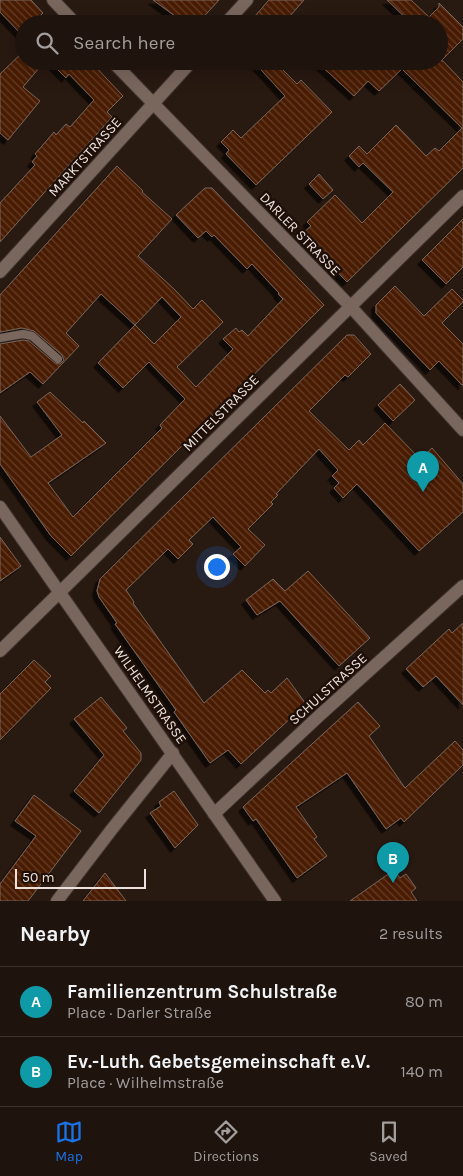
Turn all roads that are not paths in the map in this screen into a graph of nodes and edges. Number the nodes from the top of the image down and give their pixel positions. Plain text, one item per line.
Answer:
1 (53, 0) edge
2 (247, 0) edge
3 (67, 15) edge
4 (233, 15) edge
5 (121, 70) edge
6 (184, 70) edge
7 (153, 104) junction
8 (463, 196) edge
9 (0, 272) edge
10 (350, 308) junction
11 (0, 338) edge
12 (58, 359) dead end
13 (463, 430) edge
14 (0, 507) edge
15 (463, 586) edge
16 (60, 592) junction
17 (0, 651) edge
18 (173, 753) junction
19 (214, 814) junction
20 (57, 901) edge
21 (275, 901) edge

1 - 3 street
2 - 4 street
5 - 7 street, DARLER STRASSE
6 - 7 street, MARKTSTRASSE
7 - 9 street, MARKTSTRASSE
7 - 10 street, DARLER STRASSE
8 - 10 street, MITTELSTRASSE
10 - 13 street, DARLER STRASSE
10 - 16 street, MITTELSTRASSE
11 - 12 lane
14 - 16 street, WILHELMSTRASSE
15 - 19 street, SCHULSTRASSE
16 - 17 street, MITTELSTRASSE
16 - 18 street, WILHELMSTRASSE
18 - 19 street, WILHELMSTRASSE
18 - 20 street
19 - 21 street, WILHELMSTRASSE

